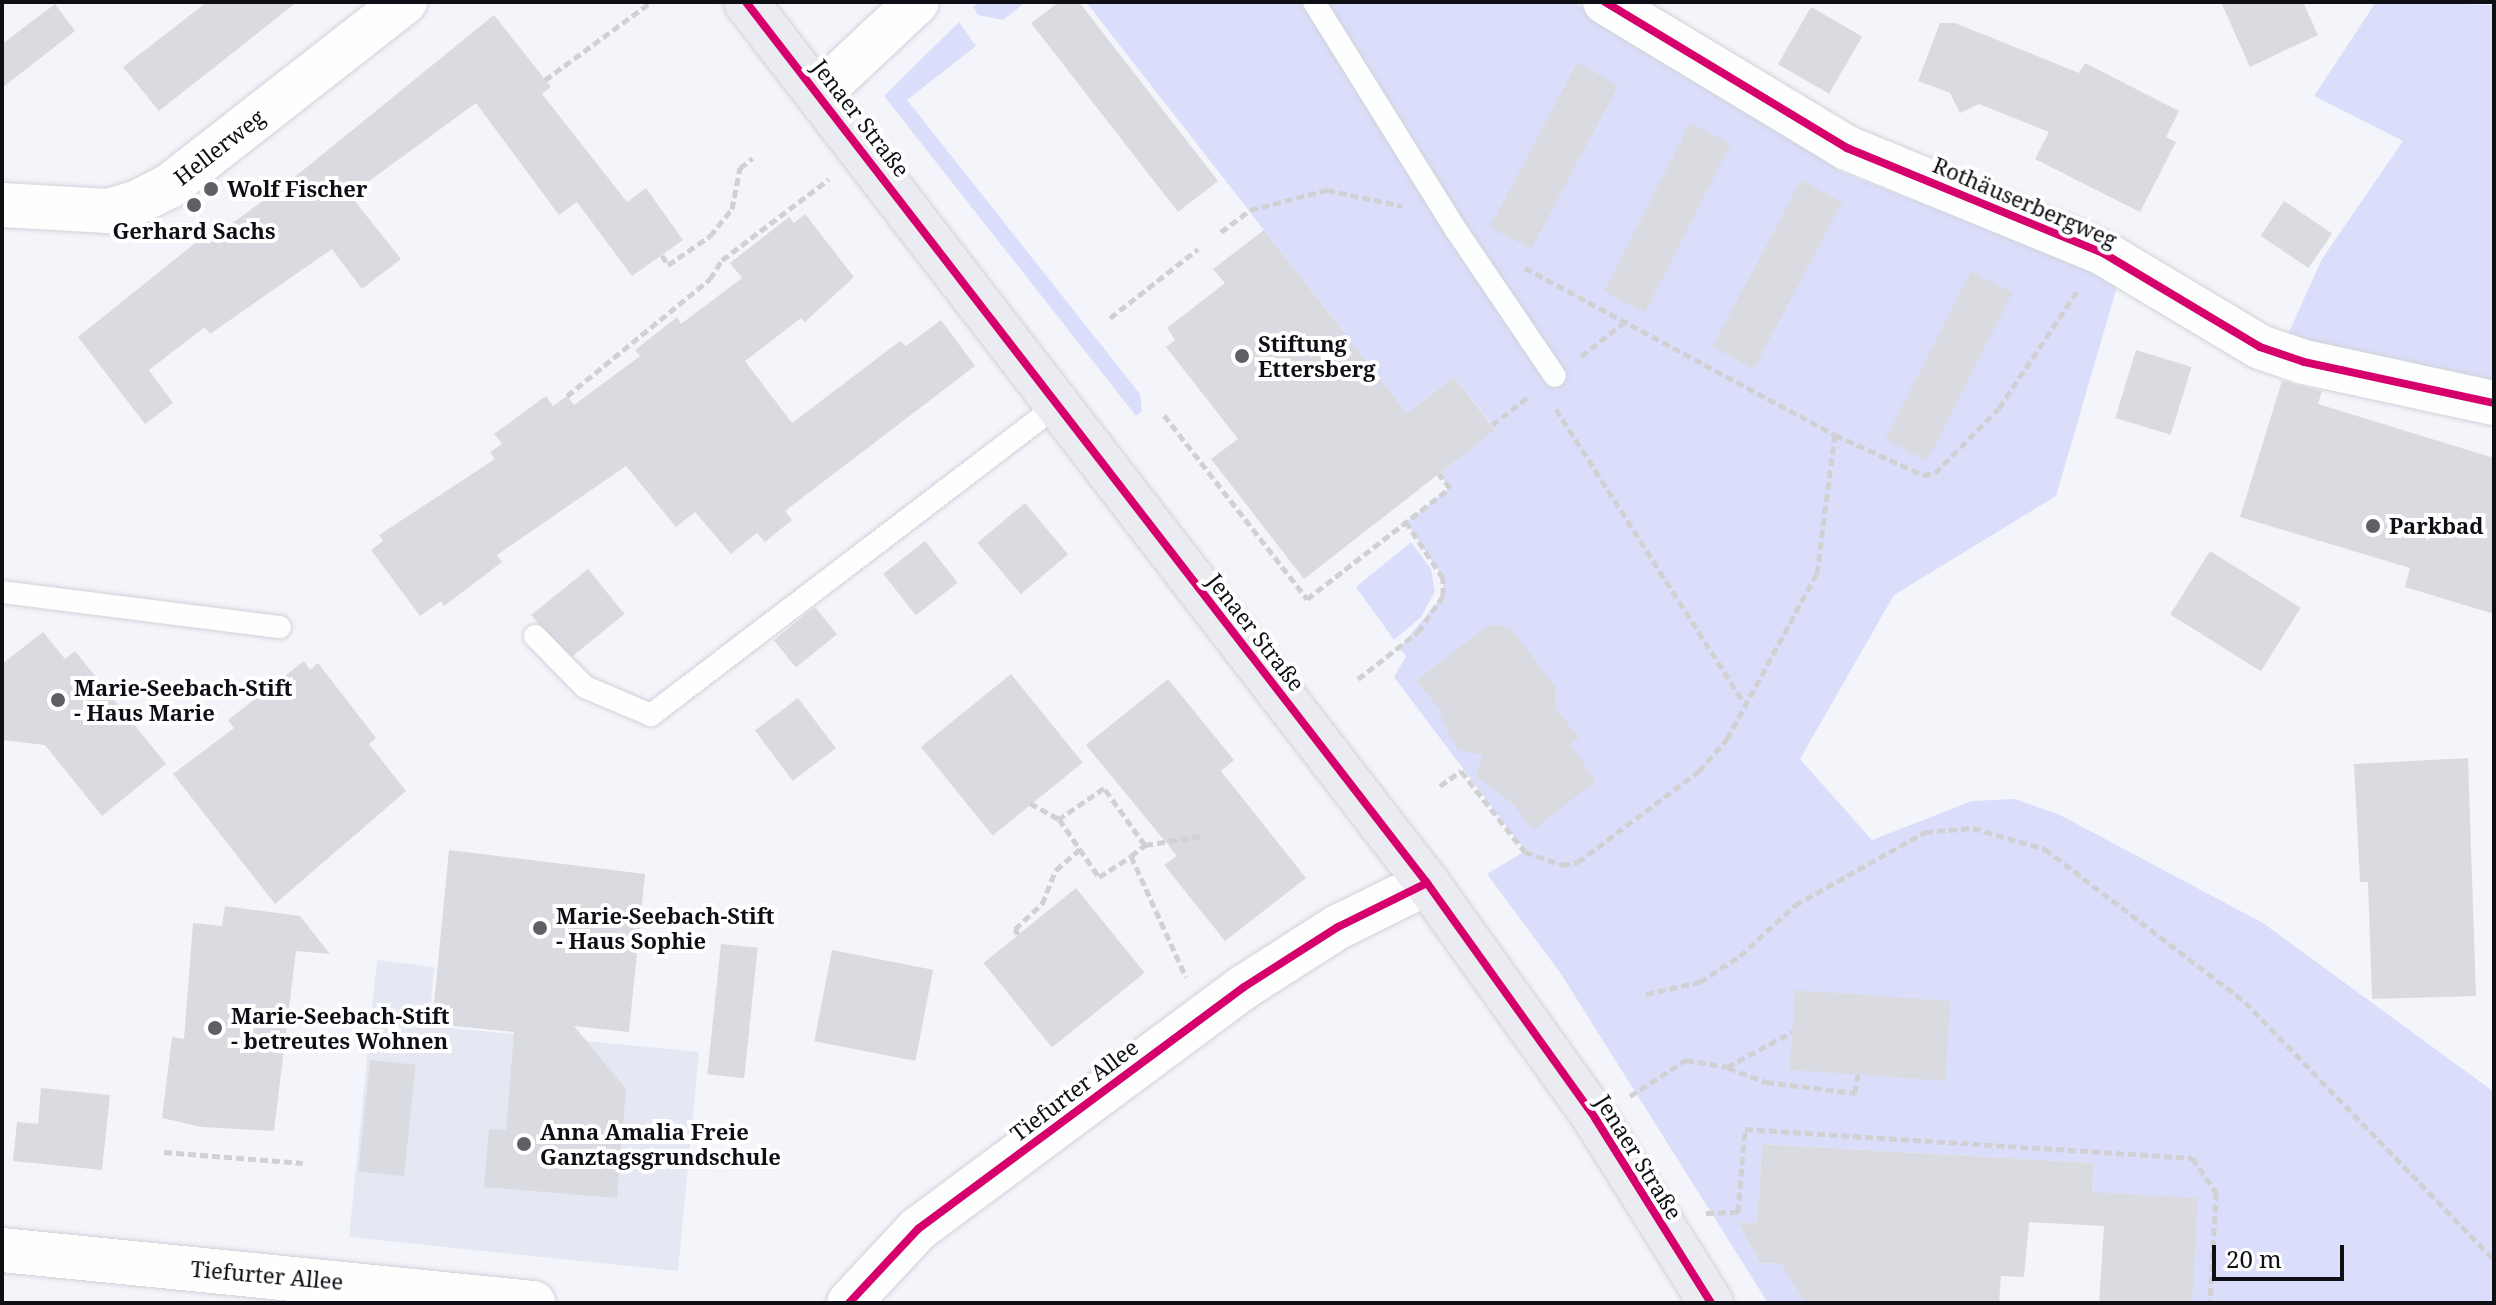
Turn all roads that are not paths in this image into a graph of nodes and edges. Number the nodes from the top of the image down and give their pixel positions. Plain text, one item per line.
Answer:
1 (405, 2) edge
2 (746, 2) edge
3 (917, 2) edge
4 (1314, 2) edge
5 (1605, 2) edge
6 (820, 93) junction
7 (2, 205) edge
8 (1555, 376) dead end
9 (2494, 403) edge
10 (1059, 404) junction
11 (2, 592) edge
12 (280, 627) dead end
13 (535, 636) dead end
14 (1427, 883) junction
15 (2, 1250) edge
16 (533, 1303) edge
17 (849, 1303) edge
18 (1711, 1303) edge

1 - 7 street, Hellerweg
2 - 6 main road, Jenaer Straße
3 - 6 street
4 - 8 lane
5 - 9 street, Rothäuserbergweg
6 - 10 main road, Jenaer Straße
10 - 13 lane
10 - 14 main road, Jenaer Straße
11 - 12 lane
14 - 17 street, Tiefurter Allee
14 - 18 main road, Jenaer Straße
15 - 16 street, Tiefurter Allee

